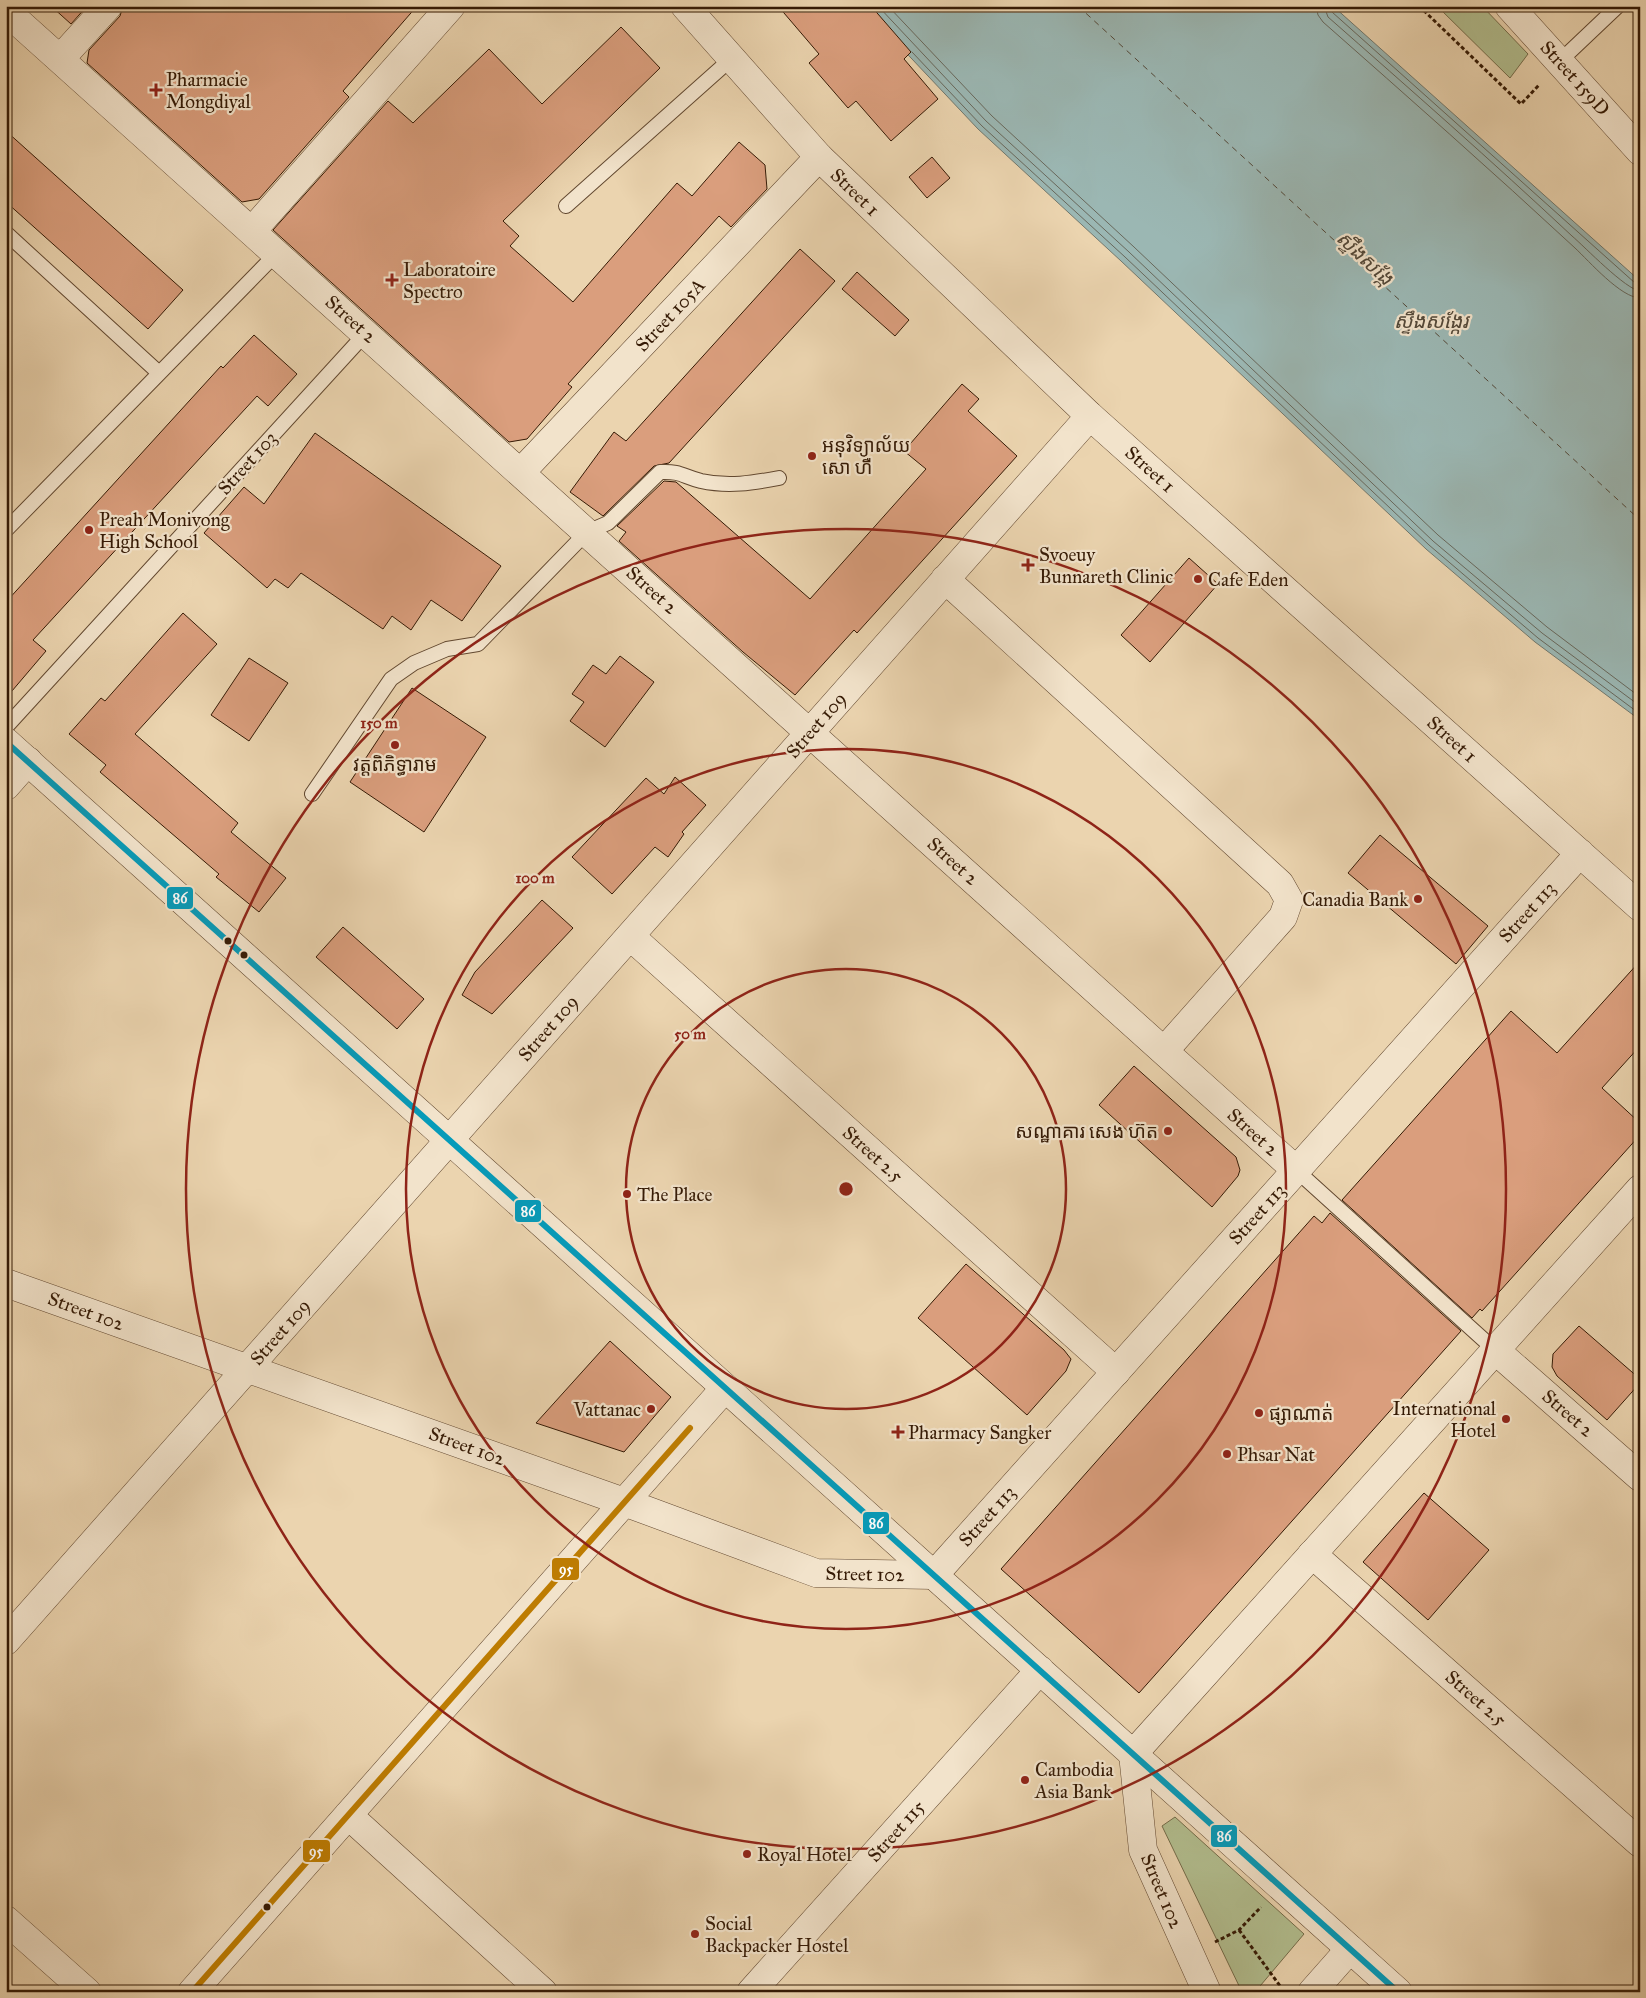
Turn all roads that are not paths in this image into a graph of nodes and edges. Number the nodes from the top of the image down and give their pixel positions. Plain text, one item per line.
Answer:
1 (108, 6) edge
2 (452, 6) edge
3 (685, 6) edge
4 (1509, 6) edge
5 (1618, 6) edge
6 (6, 10) edge
7 (61, 58) junction
8 (731, 59) junction
9 (1560, 61) junction
10 (1640, 151) edge
11 (819, 157) junction
12 (566, 206) dead end
13 (252, 230) junction
14 (6, 233) edge
15 (277, 253) junction
16 (366, 332) junction
17 (159, 373) junction
18 (1090, 416) junction
19 (521, 472) junction
20 (779, 478) dead end
21 (6, 530) edge
22 (588, 532) junction
23 (945, 579) junction
24 (6, 727) edge
25 (810, 733) junction
26 (6, 742) edge
27 (28, 761) junction
28 (6, 786) edge
29 (312, 794) dead end
30 (1580, 853) junction
31 (1640, 907) edge
32 (630, 936) junction
33 (1164, 1052) junction
34 (449, 1140) junction
35 (1296, 1170) junction
36 (1640, 1189) edge
37 (6, 1283) edge
38 (1495, 1350) junction
39 (248, 1368) junction
40 (1116, 1372) junction
41 (725, 1388) junction
42 (1640, 1477) edge
43 (624, 1502) junction
44 (1312, 1554) junction
45 (934, 1575) junction
46 (6, 1641) edge
47 (1040, 1670) junction
48 (1133, 1754) junction
49 (348, 1815) junction
50 (1640, 1843) edge
51 (6, 1920) edge
52 (1350, 1949) junction
53 (87, 1992) edge
54 (192, 1992) edge
55 (543, 1992) edge
56 (751, 1992) edge
57 (1207, 1992) edge
58 (1312, 1992) edge
59 (1398, 1992) edge

1 - 7 street
2 - 13 street
3 - 8 street, Street 1
4 - 9 street, Street 159D
5 - 9 lane
6 - 7 street, Street 2
7 - 13 street, Street 2
8 - 11 street, Street 1
8 - 12 lane
9 - 10 street, Street 159D
11 - 18 street, Street 1
11 - 19 street, Street 105A
13 - 15 street, Street 2
14 - 17 lane
15 - 16 street, Street 2
15 - 17 lane
16 - 19 street, Street 2
16 - 24 lane, Street 103
17 - 21 lane
18 - 23 street, Street 109
18 - 30 street, Street 1
19 - 22 street, Street 2
20 - 22 lane
22 - 25 street, Street 2
22 - 29 lane
23 - 25 street, Street 109
23 - 33 street
25 - 32 street, Street 109
25 - 33 street, Street 2
26 - 27 street
27 - 28 street
27 - 34 street
30 - 31 street, Street 1
30 - 35 street, Street 113
32 - 34 street, Street 109
32 - 40 street, Street 2.5
33 - 35 street, Street 2
34 - 39 street, Street 109
34 - 41 street
35 - 38 lane
35 - 40 street, Street 113
36 - 38 street
37 - 39 street, Street 102
38 - 42 street, Street 2
38 - 44 street
39 - 43 street, Street 102
39 - 46 street, Street 109
40 - 45 street, Street 113
41 - 43 street
41 - 45 street
43 - 45 street, Street 102
43 - 49 street
44 - 48 street
44 - 50 street, Street 2.5
45 - 47 street
47 - 48 street
47 - 56 street, Street 115
48 - 52 street
48 - 57 street, Street 102
49 - 54 street
49 - 55 street
51 - 53 street
52 - 58 street
52 - 59 street

